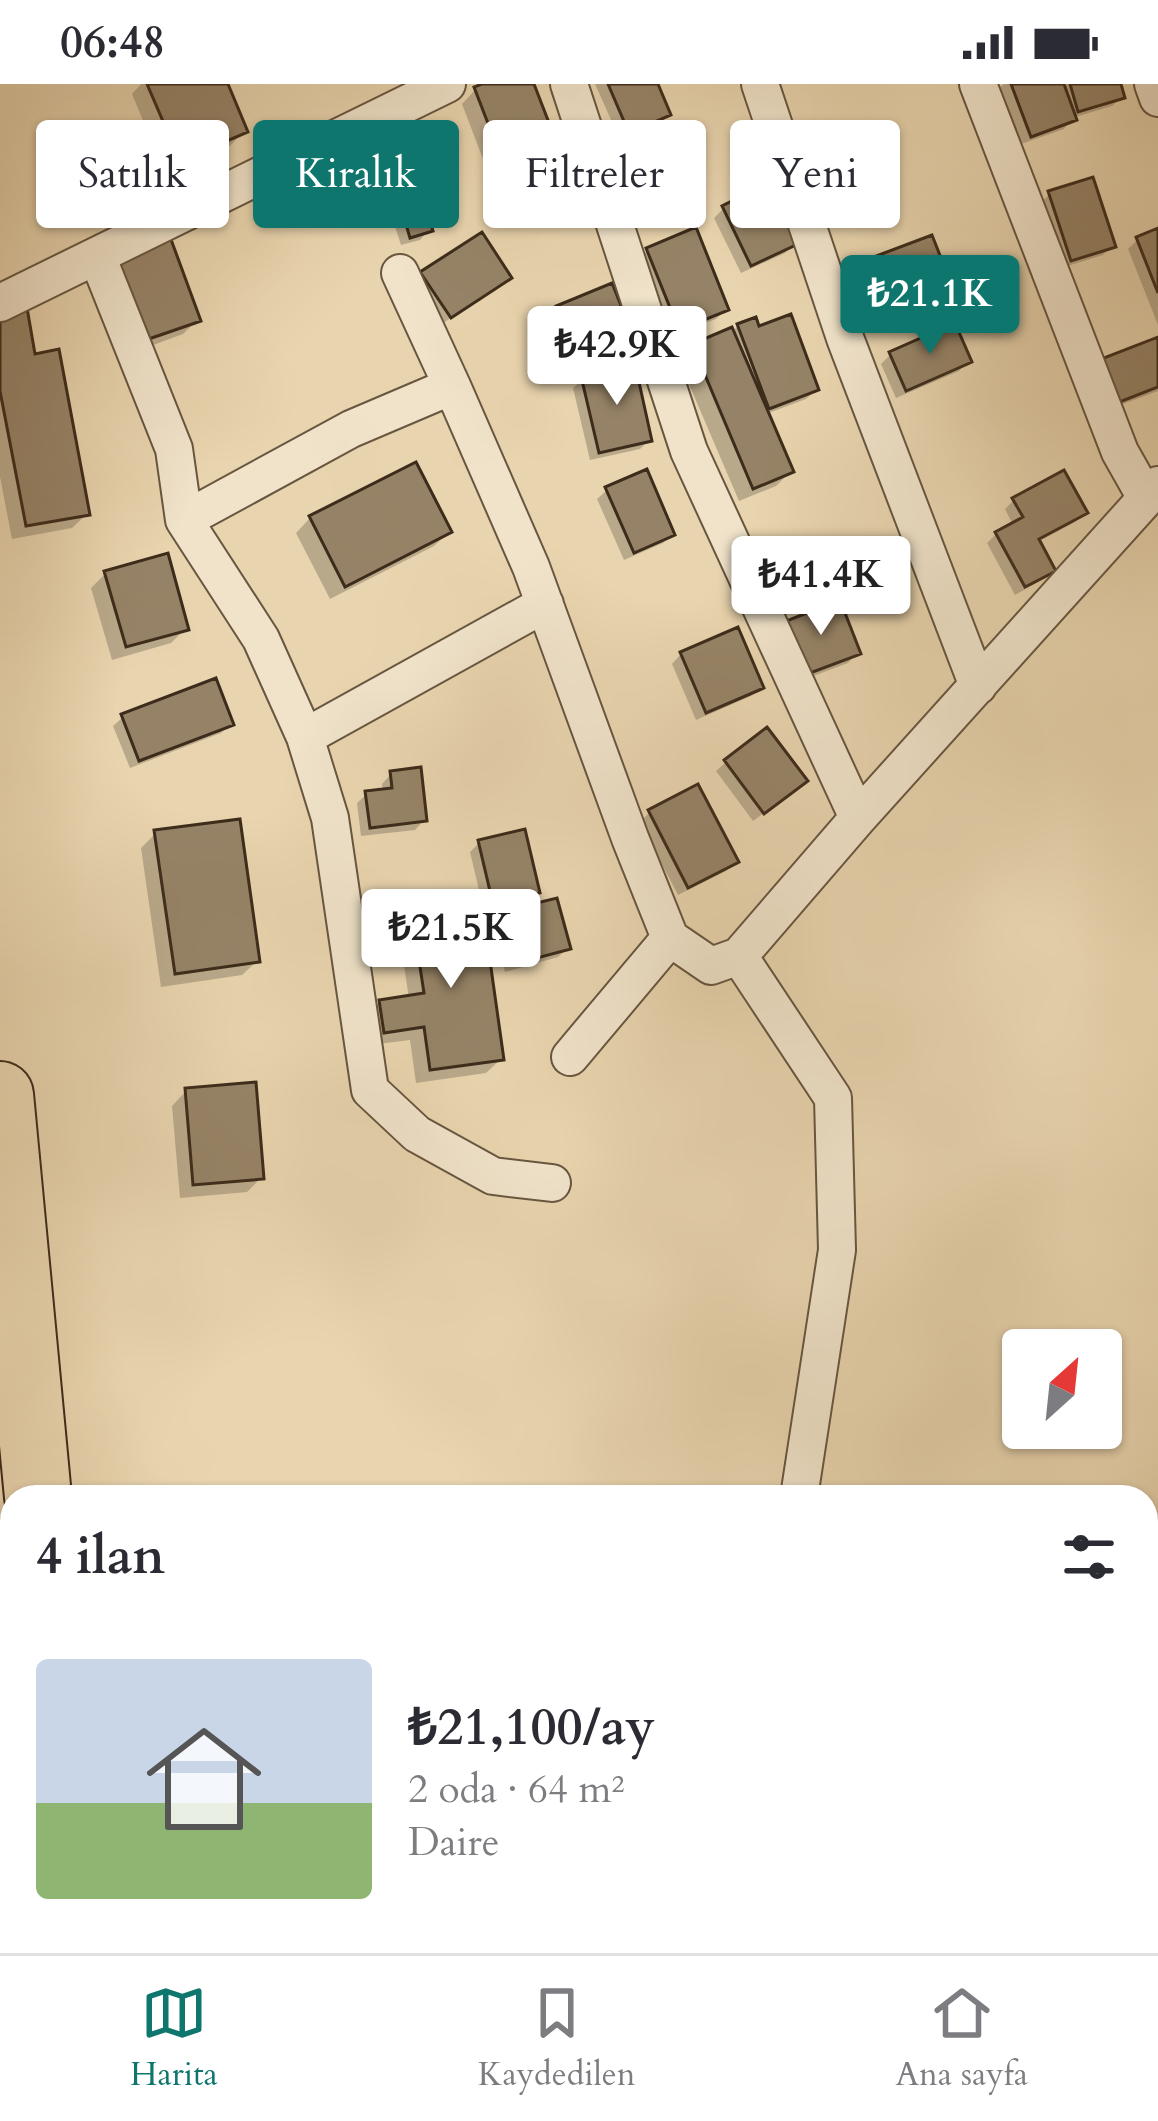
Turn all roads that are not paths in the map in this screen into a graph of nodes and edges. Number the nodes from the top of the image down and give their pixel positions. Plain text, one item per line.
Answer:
1 (447, 84) edge
2 (569, 84) edge
3 (760, 84) edge
4 (978, 84) edge
5 (1153, 84) edge
6 (1158, 98) edge
7 (97, 256) junction
8 (400, 274) dead end
9 (0, 303) edge
10 (452, 386) junction
11 (1152, 492) edge
12 (184, 520) junction
13 (544, 604) junction
14 (978, 686) junction
15 (305, 737) junction
16 (857, 818) junction
17 (670, 938) junction
18 (739, 956) junction
19 (570, 1057) dead end
20 (0, 1095) edge
21 (552, 1183) dead end
22 (37, 1485) edge
23 (801, 1485) edge

1 - 7 street
2 - 16 street
3 - 14 street
4 - 11 street
5 - 6 street
7 - 9 street
7 - 12 street
8 - 10 street
10 - 12 street
10 - 13 street
11 - 14 street
12 - 15 street
13 - 15 street
13 - 17 street
14 - 16 street
15 - 21 street
16 - 18 street
17 - 18 street
17 - 19 street
18 - 23 street
20 - 22 highway

